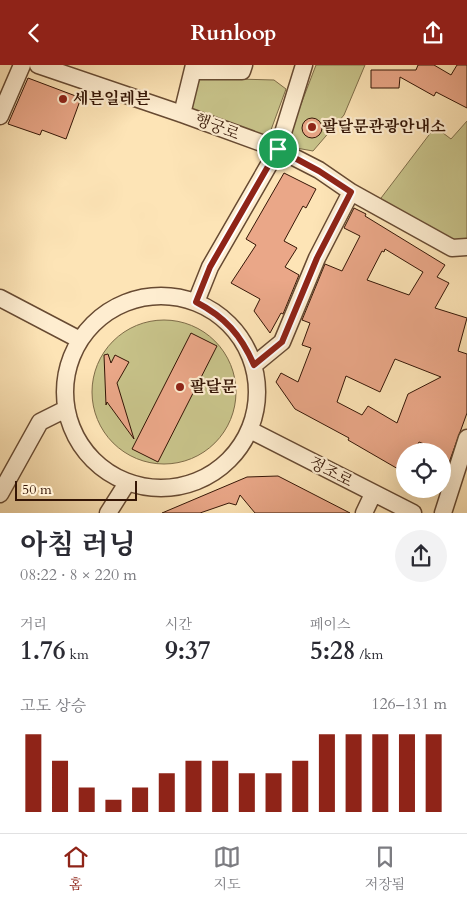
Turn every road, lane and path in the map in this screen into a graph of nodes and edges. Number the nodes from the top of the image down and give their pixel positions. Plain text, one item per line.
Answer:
1 (22, 65) edge
2 (38, 65) edge
3 (244, 65) edge
4 (304, 65) edge
5 (194, 68) edge
6 (182, 114) junction
7 (0, 116) edge
8 (278, 149) junction
9 (351, 192) junction
10 (467, 247) edge
11 (0, 298) edge
12 (196, 302) junction
13 (80, 340) junction
14 (254, 365) junction
15 (66, 409) junction
16 (250, 430) junction
17 (467, 438) edge
18 (127, 483) junction
19 (0, 494) edge
20 (373, 494) junction
21 (108, 513) edge
22 (364, 513) edge
23 (413, 513) edge
24 (442, 513) edge

1 - 7 street
2 - 6 street, 행궁로
3 - 5 street
4 - 8 street
5 - 6 street
6 - 8 street, 행궁로
8 - 9 street, 행궁로
8 - 12 street
9 - 10 street, 행궁로
9 - 14 street
11 - 13 street
12 - 13 street
12 - 14 street
13 - 15 street
14 - 16 street
15 - 18 street
15 - 19 street
16 - 18 street
16 - 20 street, 정조로
17 - 24 street
18 - 21 street
20 - 22 street
20 - 23 street, 정조로

